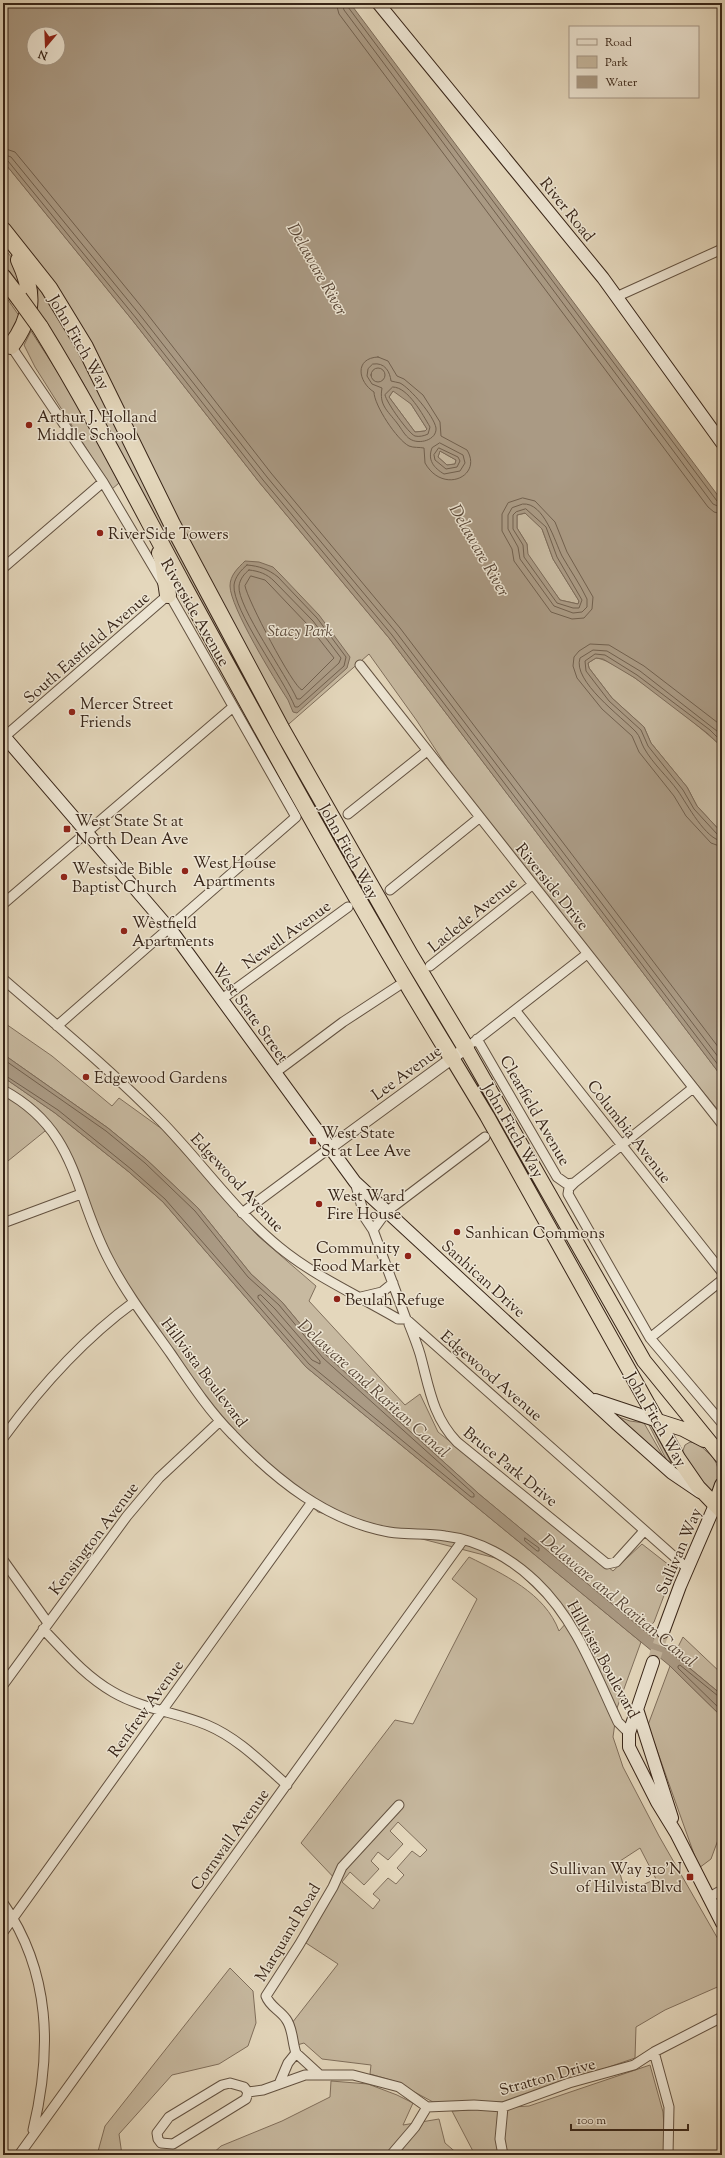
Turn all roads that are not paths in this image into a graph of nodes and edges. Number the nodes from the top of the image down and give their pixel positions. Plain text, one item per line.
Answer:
1 (378, 3) edge
2 (3, 230) edge
3 (3, 237) edge
4 (722, 249) edge
5 (3, 277) edge
6 (616, 297) junction
7 (7, 348) edge
8 (722, 443) edge
9 (103, 482) junction
10 (137, 498) junction
11 (3, 568) edge
12 (168, 595) junction
13 (360, 665) dead end
14 (233, 707) junction
15 (3, 737) edge
16 (427, 751) junction
17 (348, 814) dead end
18 (480, 818) junction
19 (86, 832) junction
20 (532, 885) junction
21 (390, 890) dead end
22 (3, 904) edge
23 (348, 907) dead end
24 (169, 928) junction
25 (587, 954) junction
26 (430, 966) dead end
27 (3, 979) edge
28 (398, 986) dead end
29 (222, 999) junction
30 (515, 1010) junction
31 (57, 1026) junction
32 (472, 1043) junction
33 (452, 1058) junction
34 (276, 1072) junction
35 (693, 1088) junction
36 (3, 1090) edge
37 (722, 1124) edge
38 (486, 1137) dead end
39 (621, 1144) junction
40 (331, 1147) junction
41 (355, 1182) junction
42 (574, 1183) junction
43 (81, 1194) junction
44 (386, 1212) junction
45 (242, 1213) junction
46 (3, 1223) edge
47 (373, 1230) junction
48 (722, 1272) edge
49 (722, 1280) edge
50 (393, 1283) junction
51 (361, 1297) junction
52 (134, 1302) junction
53 (407, 1321) junction
54 (650, 1338) junction
55 (590, 1398) junction
56 (220, 1421) junction
57 (658, 1422) junction
58 (722, 1423) edge
59 (692, 1434) junction
60 (3, 1438) edge
61 (711, 1445) junction
62 (678, 1458) junction
63 (722, 1458) edge
64 (722, 1485) edge
65 (312, 1502) junction
66 (716, 1504) edge
67 (644, 1531) junction
68 (463, 1540) junction
69 (3, 1560) edge
70 (687, 1568) junction
71 (45, 1626) junction
72 (663, 1632) tunnel mouth
73 (653, 1662) tunnel mouth
74 (3, 1685) edge
75 (637, 1709) junction
76 (161, 1711) junction
77 (629, 1733) junction
78 (661, 1783) junction
79 (287, 1785) junction
80 (399, 1805) dead end
81 (676, 1833) junction
82 (722, 1890) edge
83 (708, 1898) junction
84 (3, 1903) edge
85 (13, 1918) junction
86 (722, 1923) edge
87 (3, 1932) edge
88 (722, 2016) edge
89 (654, 2052) junction
90 (296, 2053) junction
91 (320, 2075) junction
92 (279, 2084) junction
93 (248, 2092) junction
94 (427, 2107) junction
95 (503, 2107) junction
96 (32, 2135) junction
97 (19, 2155) edge
98 (391, 2155) edge
99 (503, 2155) edge
100 (668, 2155) edge

1 - 6 main road, River Road
2 - 32 highway, John Fitch Way
3 - 7 highway
4 - 6 street
5 - 10 highway, John Fitch Way, bridge
6 - 8 main road, River Road
7 - 9 street, Riverside Avenue
9 - 11 street
9 - 12 street, Riverside Avenue
10 - 12 highway
10 - 33 highway, John Fitch Way
12 - 14 street, Riverside Avenue
12 - 15 street, South Eastfield Avenue
13 - 16 street, Riverside Drive
14 - 19 street
14 - 24 street, Riverside Avenue
15 - 19 main road, West State Street
16 - 17 street
16 - 18 street, Riverside Drive
18 - 20 street, Riverside Drive
18 - 21 street
19 - 22 street
19 - 24 main road, West State Street
20 - 25 street, Riverside Drive
20 - 26 street, Laclede Avenue
23 - 29 street, Newell Avenue
24 - 29 main road, West State Street
24 - 31 street
25 - 30 street, Lee Avenue
25 - 35 street, Riverside Drive
27 - 31 street, Edgewood Avenue
28 - 34 street
29 - 34 main road, West State Street
30 - 32 street, Lee Avenue
30 - 39 street, Columbia Avenue
31 - 45 street, Edgewood Avenue
32 - 33 street, Lee Avenue
32 - 42 street, Clearfield Avenue
32 - 61 highway, John Fitch Way
33 - 40 street, Lee Avenue
33 - 57 highway, John Fitch Way
34 - 40 main road, West State Street
35 - 37 street, Riverside Drive
35 - 39 street
36 - 43 street, Hillvista Boulevard
38 - 44 street
39 - 42 street
39 - 48 street, Columbia Avenue
40 - 41 main road, West State Street
40 - 45 street, Lee Avenue
41 - 44 main road, Sanhican Drive
41 - 47 street, West State Street
42 - 54 street, Clearfield Avenue
43 - 46 street
43 - 52 street, Hillvista Boulevard
44 - 47 street
44 - 55 main road, Sanhican Drive
45 - 51 street, Edgewood Avenue
47 - 50 street, West State Street
49 - 54 street
50 - 51 street
50 - 53 street, West State Street
51 - 53 street, Edgewood Avenue
52 - 56 street, Hillvista Boulevard
52 - 60 street
53 - 67 street, Edgewood Avenue
53 - 67 street, Bruce Park Drive
54 - 58 street, Clearfield Avenue
55 - 57 main road, Sanhican Drive
55 - 66 main road, Sanhican Drive
56 - 65 street, Hillvista Boulevard
56 - 71 street, Kensington Avenue
57 - 59 highway
57 - 62 highway, John Fitch Way
59 - 61 highway
59 - 62 highway
61 - 63 highway, John Fitch Way
62 - 66 highway, John Fitch Way
64 - 66 highway
65 - 68 street, Hillvista Boulevard
65 - 76 street, Renfrew Avenue
66 - 70 main road, Sullivan Way
67 - 70 street, Edgewood Avenue
68 - 77 street, Hillvista Boulevard
68 - 79 street, Cornwall Avenue
69 - 71 street
70 - 72 main road, Sullivan Way
71 - 74 street, Kensington Avenue
71 - 76 street
73 - 75 main road
75 - 77 main road
75 - 78 main road
76 - 79 street
76 - 85 street, Renfrew Avenue
77 - 78 main road
77 - 81 main road
78 - 81 main road
79 - 96 street, Cornwall Avenue
80 - 90 street, Marquand Road
81 - 83 main road
82 - 83 street
83 - 86 main road
84 - 85 street
85 - 87 street, Renfrew Avenue
85 - 96 street
88 - 89 street, Stratton Drive
89 - 95 street, Stratton Drive
89 - 100 street
90 - 91 street
90 - 92 street
91 - 92 street
91 - 94 street
92 - 93 street
93 - 93 street
94 - 95 street, Stratton Drive
94 - 98 street
95 - 99 street
96 - 97 street, Cornwall Avenue

